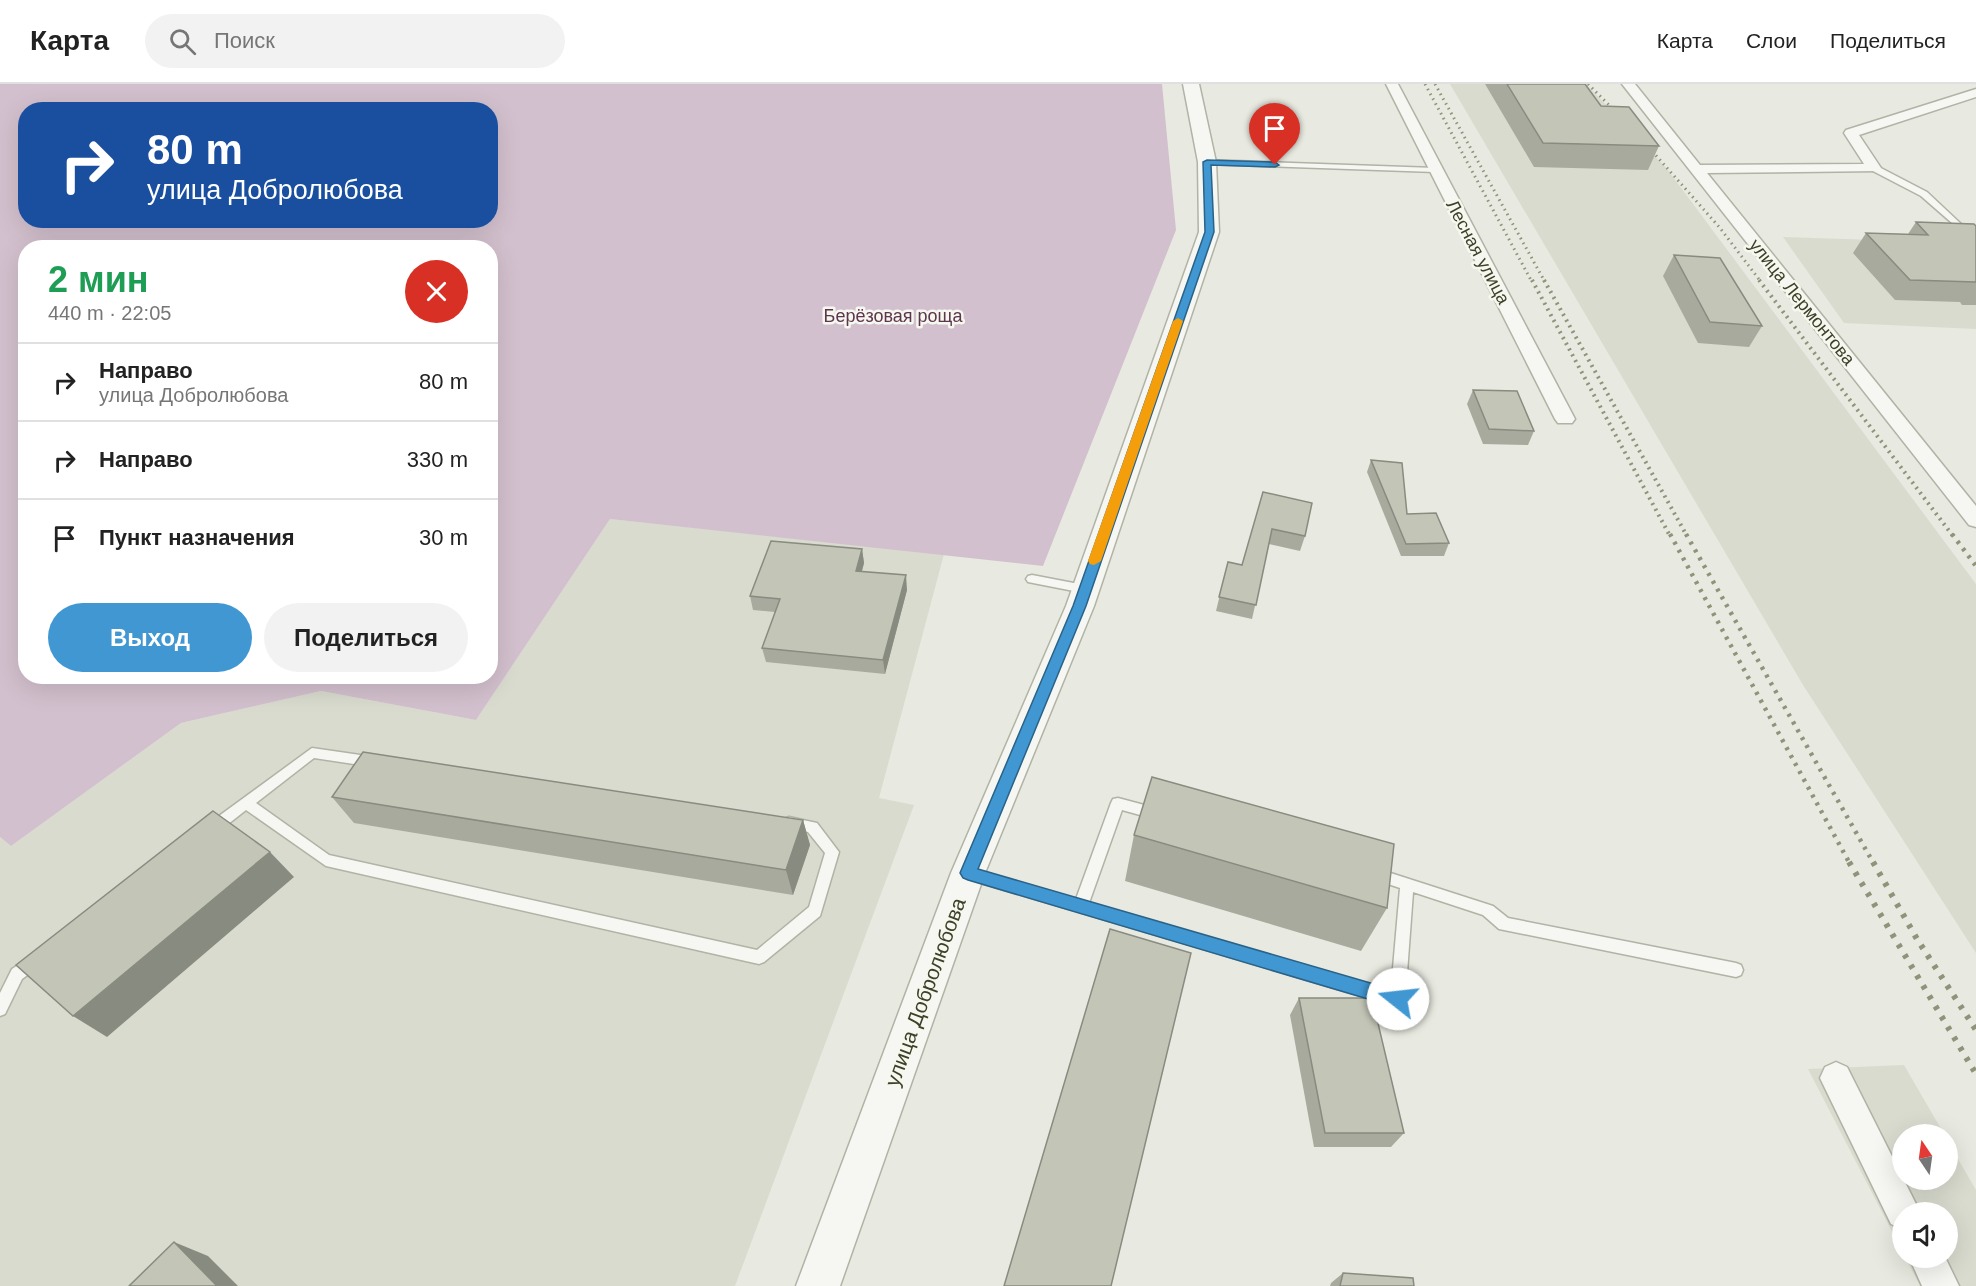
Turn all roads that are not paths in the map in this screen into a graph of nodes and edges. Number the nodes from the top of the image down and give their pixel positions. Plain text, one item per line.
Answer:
1 (1191, 84) edge
2 (1392, 84) edge
3 (1628, 84) edge
4 (1976, 93) edge
5 (1207, 162) junction
6 (1874, 168) junction
7 (1695, 169) junction
8 (1435, 170) junction
9 (1976, 242) edge
10 (1565, 420) dead end
11 (1976, 520) edge
12 (1032, 579) dead end
13 (1084, 589) junction
14 (393, 765) edge
15 (246, 802) junction
16 (1175, 819) edge
17 (777, 821) edge
18 (198, 838) edge
19 (1360, 870) edge
20 (968, 873) junction
21 (1407, 883) junction
22 (1081, 906) junction
23 (46, 953) edge
24 (1736, 970) dead end
25 (0, 1009) edge
26 (1836, 1078) dead end
27 (1899, 1202) edge
28 (1932, 1268) edge
29 (818, 1286) edge
30 (1941, 1286) edge

1 - 5 street, улица Добролюбова
2 - 8 street, Лесная улица
3 - 7 street, улица Лермонтова
4 - 6 street
5 - 8 lane
5 - 13 street, улица Добролюбова
6 - 7 street
6 - 9 lane
7 - 11 street, улица Лермонтова
8 - 10 street, Лесная улица
12 - 13 lane
13 - 20 street, улица Добролюбова
14 - 15 lane
15 - 17 lane
15 - 18 lane
16 - 22 lane
19 - 21 lane
20 - 22 lane
20 - 29 street, улица Добролюбова
21 - 22 lane
21 - 24 lane
23 - 25 lane
26 - 27 street
28 - 30 street

